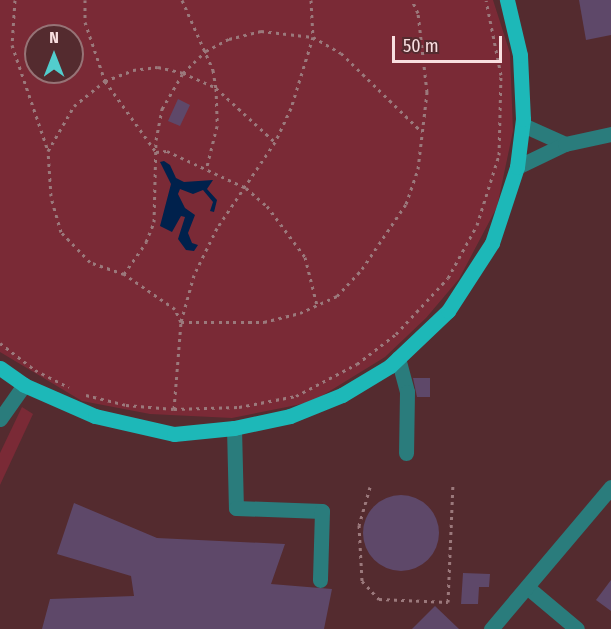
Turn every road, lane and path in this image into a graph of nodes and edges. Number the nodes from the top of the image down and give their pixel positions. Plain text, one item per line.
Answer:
1 (15, 0) edge
2 (85, 0) edge
3 (182, 0) edge
4 (311, 0) edge
5 (412, 0) edge
6 (486, 0) edge
7 (507, 0) edge
8 (313, 38) junction
9 (206, 51) junction
10 (183, 73) junction
11 (105, 81) junction
12 (216, 88) junction
13 (523, 119) junction
14 (422, 132) junction
15 (611, 134) edge
16 (274, 142) junction
17 (565, 144) junction
18 (48, 151) junction
19 (156, 152) junction
20 (517, 167) junction
21 (206, 170) junction
22 (246, 188) junction
23 (124, 274) junction
24 (317, 305) junction
25 (181, 322) junction
26 (0, 343) edge
27 (398, 358) junction
28 (0, 368) edge
29 (24, 385) junction
30 (74, 390) dead end
31 (84, 394) dead end
32 (174, 409) junction
33 (0, 419) edge
34 (234, 428) junction
35 (406, 453) dead end
36 (453, 483) dead end
37 (370, 487) dead end
38 (611, 487) edge
39 (320, 580) dead end
40 (527, 587) junction
41 (491, 629) edge
42 (577, 629) edge

1 - 18 path
2 - 11 path
3 - 9 path
4 - 8 path
5 - 14 path
6 - 32 path
7 - 13 main road
8 - 9 path
8 - 14 path
8 - 16 path
9 - 10 path
9 - 12 path
10 - 11 path
10 - 12 path
10 - 19 path
11 - 18 path
11 - 19 path
12 - 16 path
12 - 21 path
13 - 17 street
13 - 20 main road
14 - 24 path
15 - 17 street
16 - 22 path
17 - 20 street
18 - 23 path
19 - 21 path
19 - 23 path
20 - 27 main road
21 - 22 path
22 - 24 path
22 - 25 path
23 - 25 path
24 - 25 path
25 - 32 path
26 - 30 path
27 - 34 main road
27 - 35 street
28 - 29 main road
29 - 33 street
29 - 34 main road
31 - 32 path
34 - 39 street
36 - 37 path
38 - 40 street
40 - 41 street
40 - 42 street

